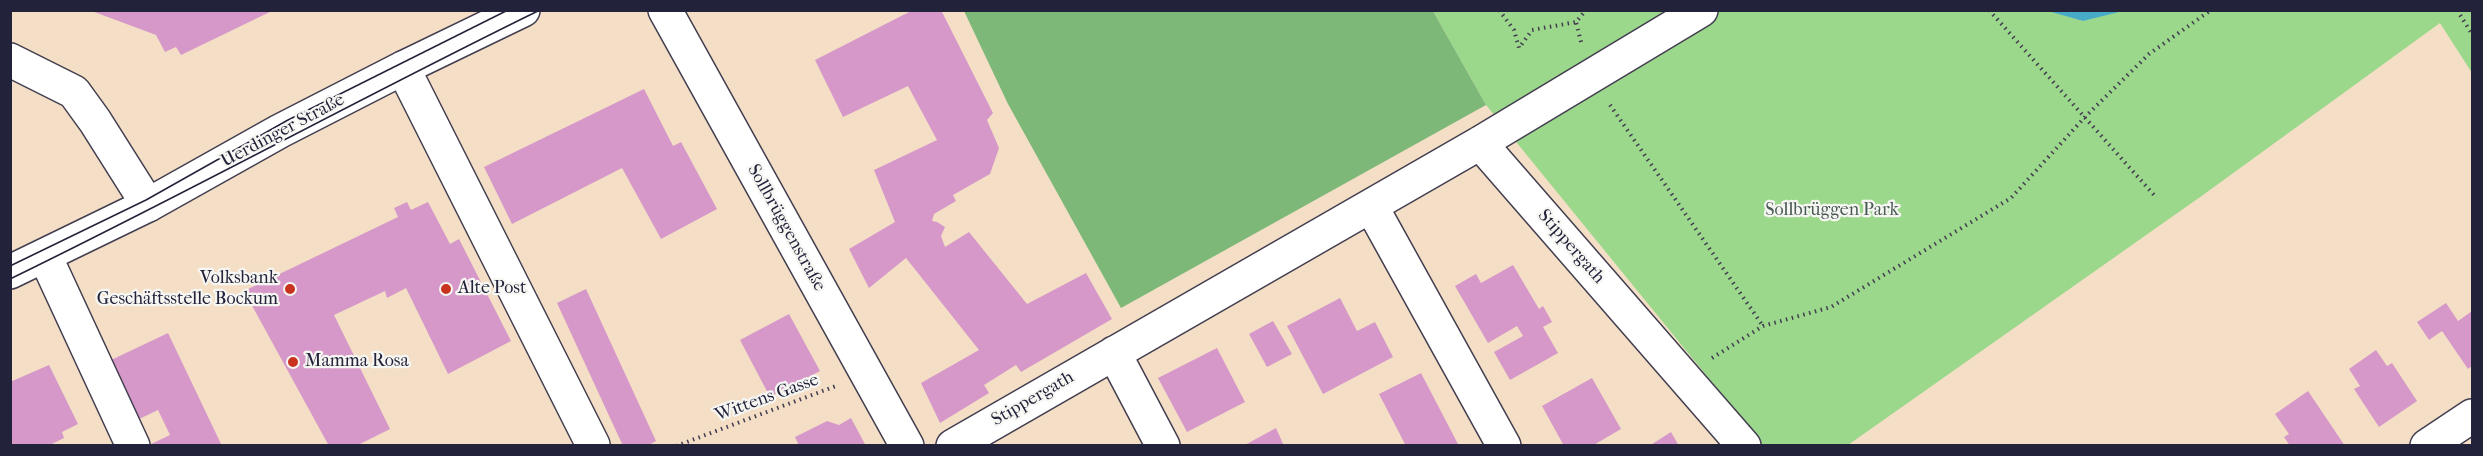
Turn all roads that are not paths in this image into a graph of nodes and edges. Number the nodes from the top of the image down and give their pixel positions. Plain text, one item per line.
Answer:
1 (523, 10) edge
2 (665, 10) edge
3 (1701, 10) edge
4 (10, 60) edge
5 (403, 68) junction
6 (1480, 143) junction
7 (148, 205) junction
8 (1371, 206) junction
9 (45, 256) junction
10 (10, 272) edge
11 (1114, 353) junction
12 (2472, 416) edge
13 (593, 445) edge
14 (133, 446) edge
15 (907, 446) edge
16 (953, 446) edge
17 (1163, 446) edge
18 (1504, 446) edge
19 (1744, 446) edge
20 (2427, 446) edge

1 - 5 street, Uerdinger Straße
2 - 15 street, Sollbrüggenstraße
3 - 6 street
4 - 7 street
5 - 7 street, Uerdinger Straße
5 - 13 street
6 - 8 street, Stippergath
6 - 19 street, Stippergath
7 - 9 street, Uerdinger Straße
8 - 11 street, Stippergath
8 - 18 street
9 - 10 street, Uerdinger Straße
9 - 14 street
11 - 16 street, Stippergath
11 - 17 street
12 - 20 street

